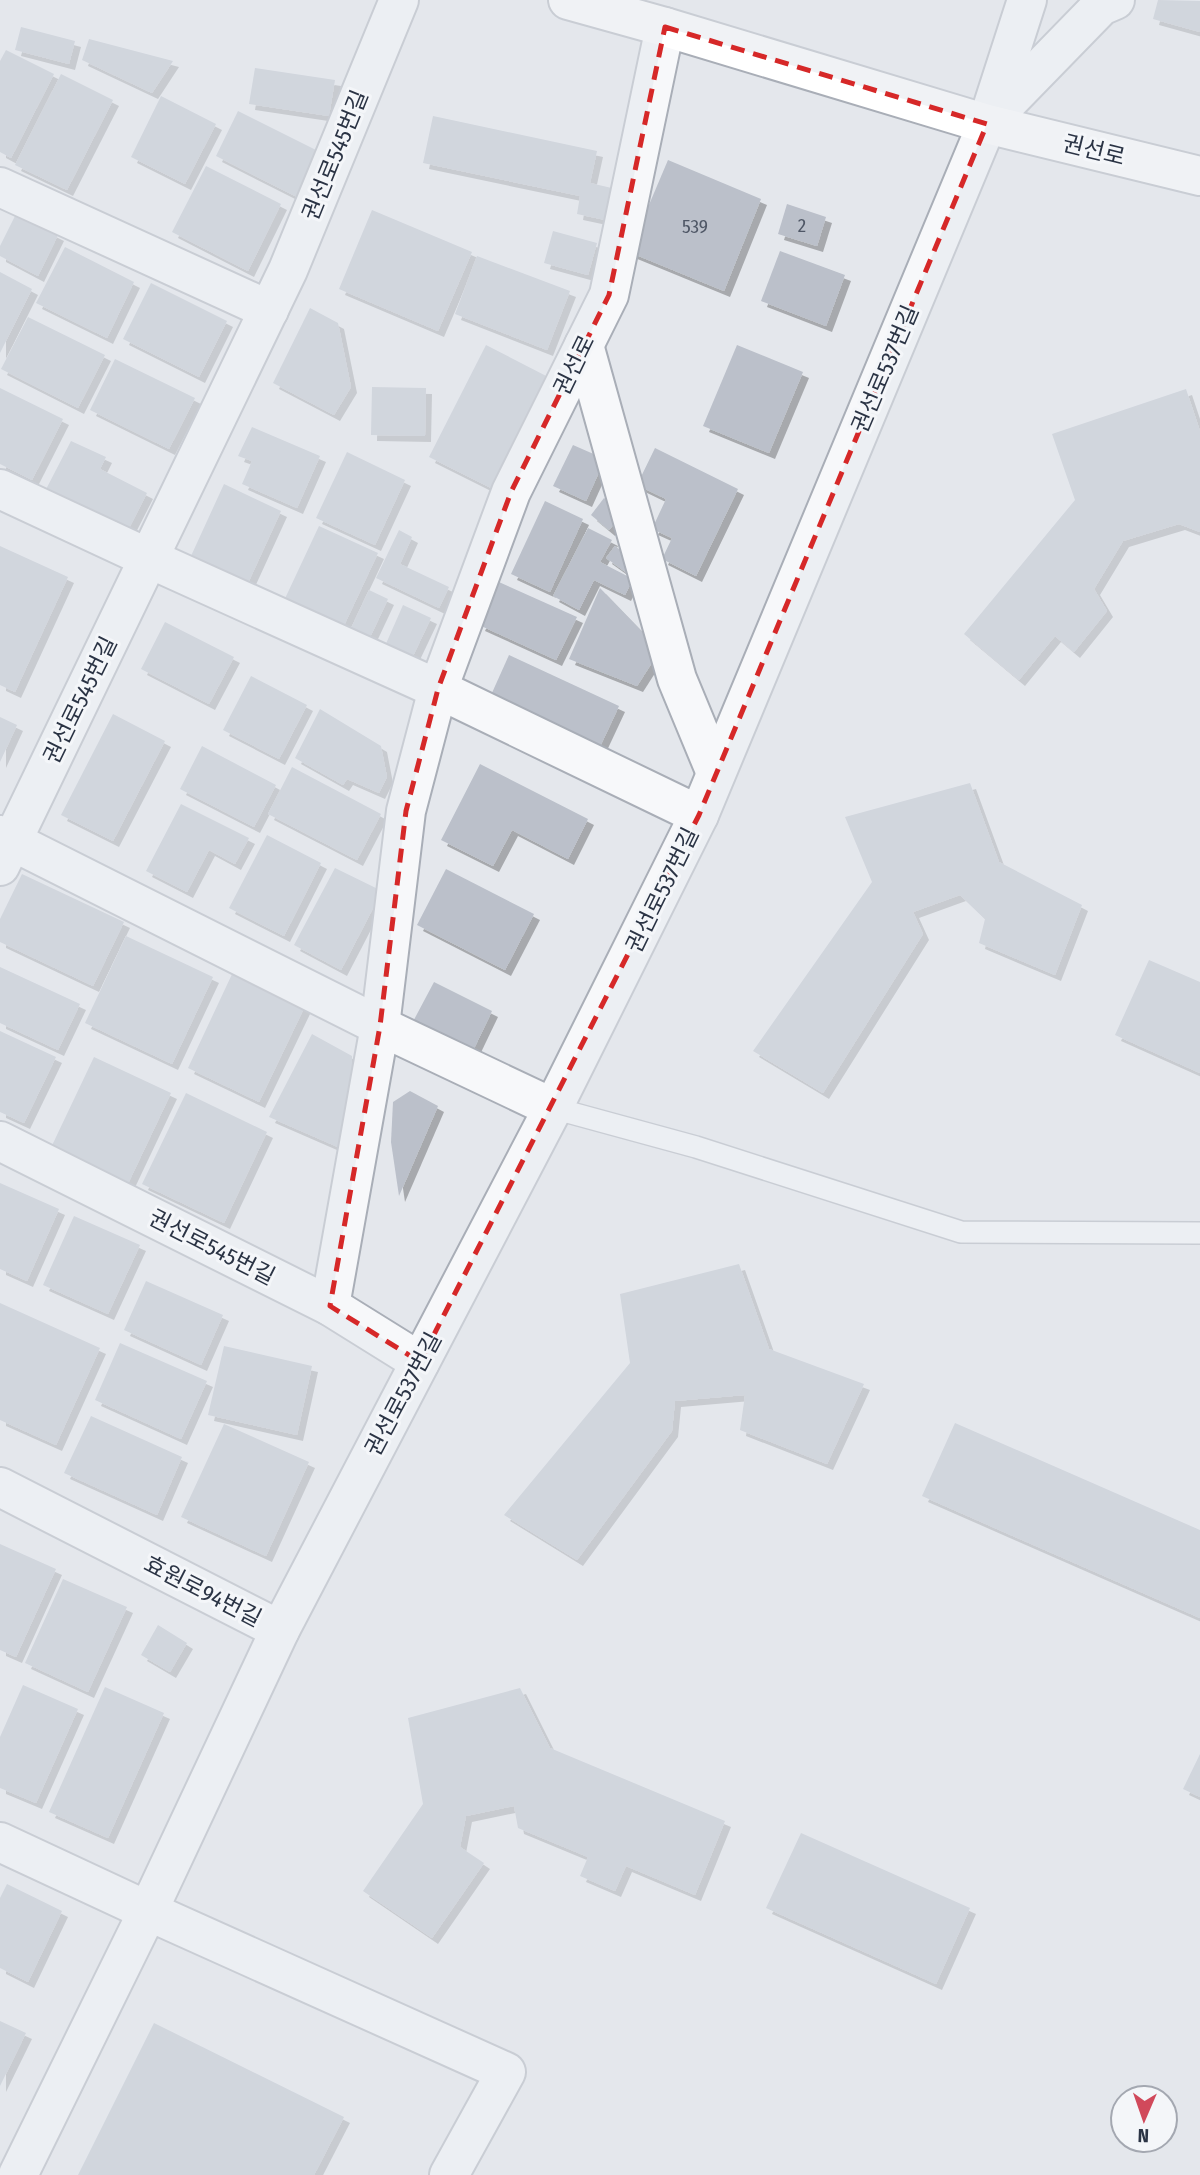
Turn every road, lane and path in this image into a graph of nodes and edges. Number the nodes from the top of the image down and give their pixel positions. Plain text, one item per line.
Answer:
1 (399, 0) edge
2 (568, 0) edge
3 (1027, 0) edge
4 (1052, 0) edge
5 (1115, 0) edge
6 (666, 27) junction
7 (987, 124) junction
8 (1200, 176) edge
9 (0, 187) edge
10 (269, 310) junction
11 (584, 345) junction
12 (0, 489) edge
13 (148, 558) junction
14 (438, 689) junction
15 (716, 773) junction
16 (699, 815) junction
17 (4, 847) edge
18 (380, 1026) junction
19 (553, 1108) junction
20 (0, 1141) edge
21 (1200, 1233) edge
22 (330, 1307) junction
23 (420, 1362) junction
24 (0, 1487) edge
25 (280, 1630) junction
26 (0, 1842) edge
27 (148, 1911) junction
28 (0, 2172) edge
29 (5, 2175) edge
30 (18, 2175) edge
31 (449, 2175) edge

1 - 10 street, 권선로545번길
2 - 6 street, 권선로
3 - 7 street
4 - 7 street
5 - 7 street
6 - 7 street, 권선로
6 - 11 street, 권선로
7 - 8 street, 권선로
7 - 15 street, 권선로537번길
9 - 10 street
10 - 13 street, 권선로545번길
11 - 14 street, 권선로
11 - 15 street
12 - 13 street
13 - 14 street
13 - 17 street, 권선로545번길
14 - 16 street
14 - 18 street
15 - 16 street, 권선로537번길
16 - 19 street, 권선로537번길
17 - 18 street, 권선로545번길
18 - 19 street, 권선로545번길
18 - 22 street
19 - 21 lane
19 - 23 street, 권선로537번길
20 - 22 street, 권선로545번길
22 - 23 street, 권선로545번길
23 - 25 street, 권선로537번길
24 - 25 street, 효원로94번길
25 - 27 street, 효원로94번길
26 - 27 street
27 - 30 street, 효원로94번길
27 - 31 street
28 - 29 street

